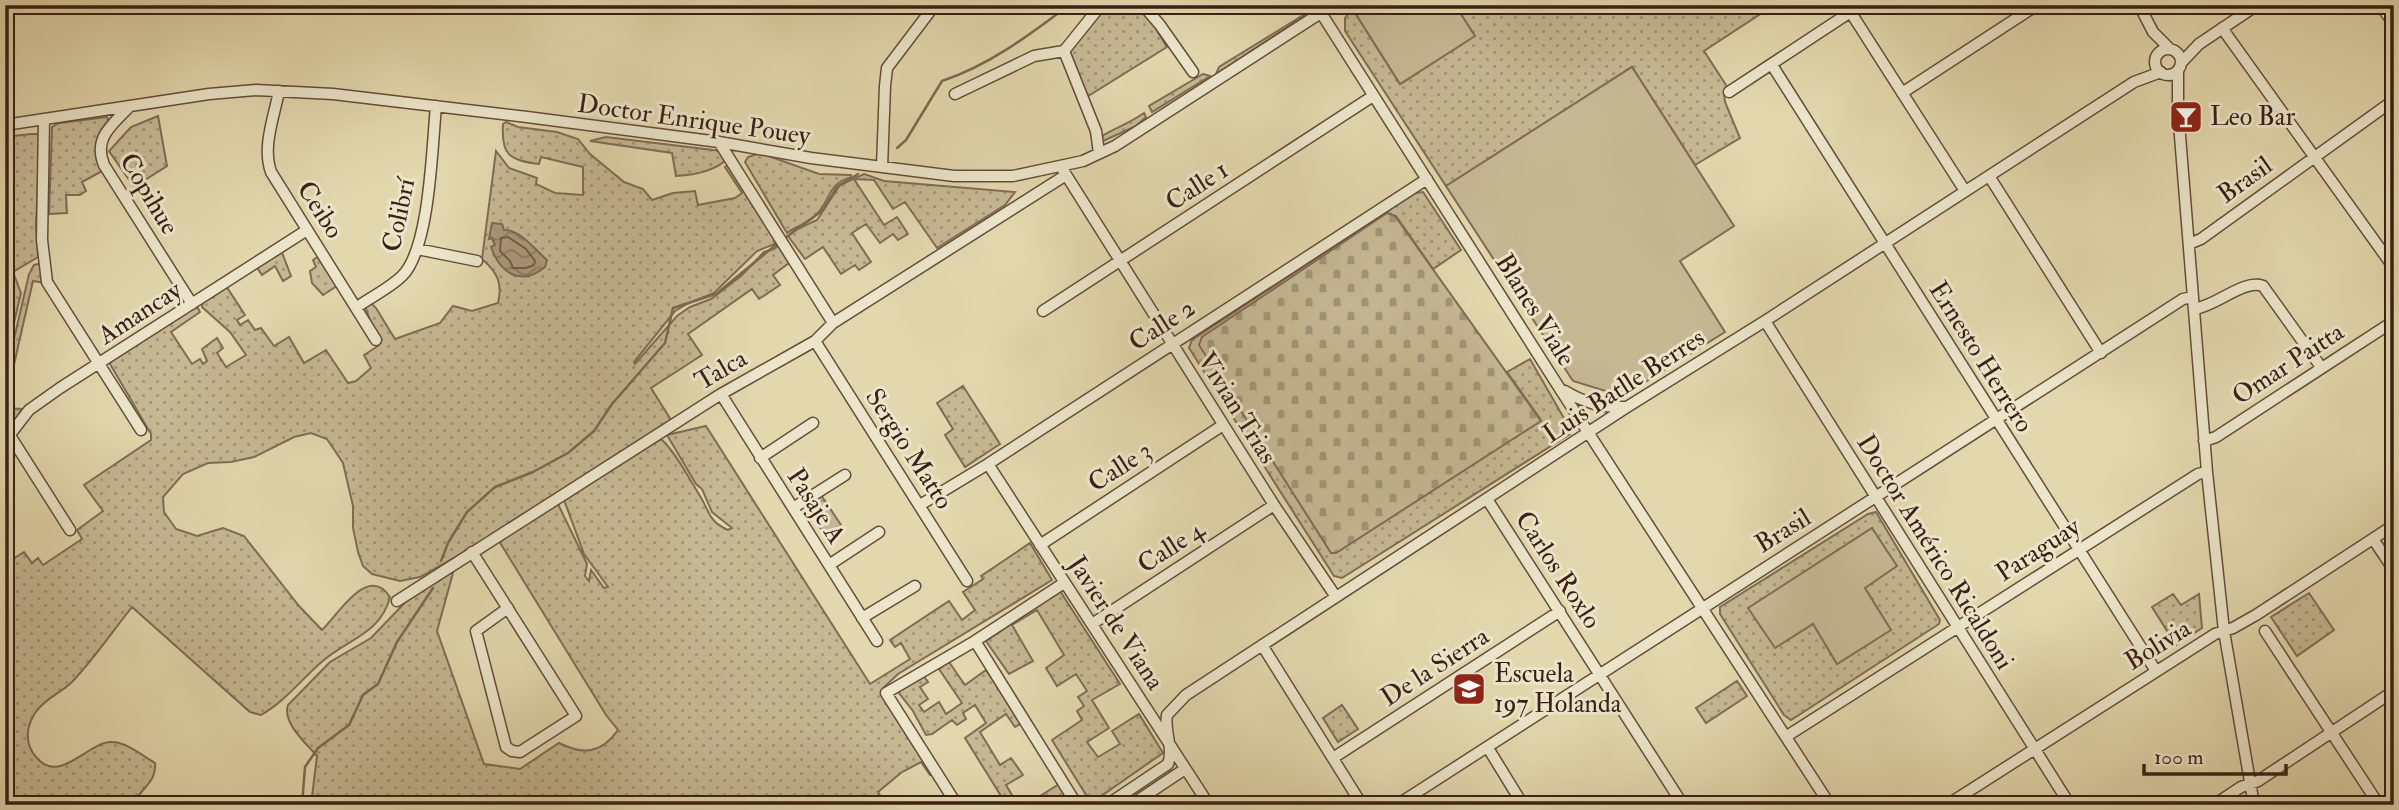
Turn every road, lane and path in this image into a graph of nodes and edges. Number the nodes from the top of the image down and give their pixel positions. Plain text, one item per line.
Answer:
1 (937, 5) edge
2 (1101, 5) edge
3 (1143, 5) edge
4 (1333, 5) edge
5 (1861, 5) edge
6 (2037, 5) edge
7 (2139, 5) edge
8 (2257, 5) edge
9 (2380, 5) edge
10 (1318, 9) edge
11 (1848, 9) edge
12 (2394, 24) edge
13 (2222, 28) junction
14 (2153, 32) junction
15 (2199, 44) junction
16 (2172, 50) junction
17 (1064, 51) junction
18 (2157, 56) junction
19 (1772, 65) junction
20 (2180, 67) junction
21 (1193, 72) dead end
22 (2163, 74) junction
23 (2134, 82) junction
24 (279, 91) junction
25 (1729, 92) dead end
26 (1902, 93) junction
27 (954, 94) dead end
28 (1373, 96) junction
29 (2394, 100) edge
30 (436, 106) junction
31 (129, 107) junction
32 (2178, 111) junction
33 (44, 119) junction
34 (5, 125) edge
35 (719, 142) junction
36 (1099, 153) junction
37 (2315, 155) junction
38 (882, 167) junction
39 (1064, 171) junction
40 (1989, 176) junction
41 (1427, 179) junction
42 (1965, 191) junction
43 (307, 229) junction
44 (1885, 243) junction
45 (2189, 244) junction
46 (417, 249) junction
47 (477, 261) dead end
48 (1119, 262) junction
49 (2394, 268) edge
50 (2193, 297) junction
51 (192, 304) junction
52 (357, 307) junction
53 (2194, 309) junction
54 (1043, 311) dead end
55 (1765, 321) junction
56 (2394, 321) edge
57 (833, 323) junction
58 (376, 340) dead end
59 (815, 341) junction
60 (1172, 344) junction
61 (2101, 353) junction
62 (100, 364) junction
63 (2321, 368) junction
64 (1560, 389) junction
65 (721, 394) junction
66 (1627, 407) junction
67 (1995, 420) junction
68 (813, 423) dead end
69 (1223, 425) junction
70 (141, 430) dead end
71 (1590, 432) junction
72 (7, 437) edge
73 (2204, 441) junction
74 (760, 457) junction
75 (988, 464) junction
76 (2207, 472) junction
77 (845, 475) dead end
78 (1877, 497) junction
79 (1487, 499) junction
80 (920, 505) junction
81 (1273, 505) junction
82 (793, 508) junction
83 (2394, 525) edge
84 (70, 530) dead end
85 (879, 532) dead end
86 (2373, 539) junction
87 (1040, 545) junction
88 (2078, 548) junction
89 (472, 552) junction
90 (829, 565) junction
91 (2394, 570) edge
92 (967, 581) dead end
93 (1064, 583) junction
94 (915, 586) dead end
95 (1336, 597) junction
96 (397, 601) dead end
97 (1703, 607) junction
98 (508, 608) junction
99 (1560, 611) junction
100 (862, 618) junction
101 (1092, 624) junction
102 (1957, 628) junction
103 (2224, 631) junction
104 (2265, 631) dead end
105 (877, 640) dead end
106 (975, 641) junction
107 (1262, 645) junction
108 (2156, 671) junction
109 (1600, 674) junction
110 (2394, 691) edge
111 (2332, 732) junction
112 (1787, 736) junction
113 (1169, 743) junction
114 (1488, 748) junction
115 (2035, 749) junction
116 (1333, 758) junction
117 (1185, 769) junction
118 (2250, 784) junction
119 (957, 805) edge
120 (1077, 805) edge
121 (1107, 805) edge
122 (1131, 805) edge
123 (1209, 805) edge
124 (1362, 805) edge
125 (1397, 805) edge
126 (1523, 805) edge
127 (1684, 805) edge
128 (1830, 805) edge
129 (1947, 805) edge
130 (2070, 805) edge
131 (2214, 805) edge
132 (2254, 805) edge
133 (2379, 805) edge

1 - 38 street
2 - 17 street
3 - 21 street
4 - 10 street, Doctor Enrique Pouey
5 - 11 street
6 - 26 street
7 - 14 street
8 - 13 street
9 - 12 street
10 - 28 street, Blanes Viale
10 - 36 street, Doctor Enrique Pouey
11 - 19 street
11 - 26 street
13 - 15 street
13 - 37 street
14 - 16 street
14 - 18 street
15 - 16 street
15 - 20 street
16 - 18 street
16 - 20 street
17 - 27 street
17 - 36 street
18 - 22 street
18 - 23 street, Luis Batlle Berres
19 - 25 street
19 - 44 street, Ernesto Herrero
20 - 22 street, Luis Batlle Berres
20 - 32 street
22 - 23 street, Luis Batlle Berres
22 - 32 street
23 - 40 street, Luis Batlle Berres
24 - 30 street, Doctor Enrique Pouey
24 - 31 street, Doctor Enrique Pouey
24 - 43 street, Ceibo
26 - 42 street
28 - 41 street, Blanes Viale
28 - 48 street, Calle 1
29 - 37 street, Brasil
30 - 35 street, Doctor Enrique Pouey
30 - 46 street, Colibrí
31 - 33 street, Doctor Enrique Pouey
31 - 51 street, Copihue
32 - 45 street
33 - 34 street, Doctor Enrique Pouey
33 - 62 street
35 - 38 street, Doctor Enrique Pouey
35 - 57 street
36 - 39 street, Doctor Enrique Pouey
37 - 45 street, Brasil
37 - 49 street
38 - 39 street, Doctor Enrique Pouey
39 - 48 street, Vivian Trias
39 - 57 street, Talca
40 - 42 street, Luis Batlle Berres
40 - 61 street
41 - 60 street, Calle 2
41 - 64 street, Blanes Viale
42 - 44 street, Luis Batlle Berres
43 - 51 street, Amancay
43 - 52 street, Ceibo
44 - 55 street, Luis Batlle Berres
44 - 67 street, Ernesto Herrero
45 - 50 street
46 - 47 street
46 - 52 street, Colibrí
48 - 54 street, Calle 1
48 - 60 street, Vivian Trias
50 - 53 street
50 - 61 street, Brasil
51 - 62 street, Amancay
52 - 58 street, Ceibo
53 - 63 street
53 - 73 street
55 - 66 street, Luis Batlle Berres
55 - 78 street, Doctor Américo Ricaldoni
56 - 63 street, Omar Paitta
57 - 59 street, Talca
59 - 65 street, Talca
59 - 80 street, Sergio Matto
60 - 69 street, Vivian Trias
60 - 75 street, Calle 2
61 - 67 street, Brasil
62 - 70 street
62 - 72 street, Amancay
63 - 73 street, Omar Paitta
64 - 66 street
64 - 71 street, Blanes Viale
65 - 74 street, Pasaje A
65 - 89 street, Talca
66 - 71 street, Luis Batlle Berres
67 - 78 street, Brasil
67 - 88 street, Ernesto Herrero
68 - 74 street
69 - 81 street, Vivian Trias
69 - 87 street, Calle 3
71 - 79 street, Luis Batlle Berres
71 - 97 street, Blanes Viale
72 - 84 street
73 - 76 street
74 - 82 street, Pasaje A
75 - 80 street, Calle 2
75 - 87 street, Javier de Viana
76 - 88 street, Paraguay
76 - 103 street
77 - 82 street
78 - 97 street, Brasil
78 - 102 street, Doctor Américo Ricaldoni
79 - 95 street, Luis Batlle Berres
79 - 99 street, Carlos Roxlo
80 - 92 street, Sergio Matto
81 - 95 street, Vivian Trias
81 - 101 street, Calle 4
82 - 90 street, Pasaje A
83 - 86 street, Bolivia
85 - 90 street
86 - 91 street
86 - 103 street, Bolivia
87 - 93 street, Javier de Viana
88 - 102 street, Paraguay
88 - 108 street, Ernesto Herrero
89 - 96 street, Talca
89 - 98 street
90 - 100 street, Pasaje A
93 - 101 street, Javier de Viana
93 - 106 street
94 - 100 street
95 - 107 street, Luis Batlle Berres
97 - 109 street, Brasil
97 - 112 street, Blanes Viale
98 - 98 street
99 - 109 street, Carlos Roxlo
99 - 116 street, De la Sierra
100 - 105 street, Pasaje A
101 - 113 street, Javier de Viana
102 - 112 street, Paraguay
102 - 115 street, Doctor Américo Ricaldoni
103 - 108 street, Bolivia
103 - 118 street
104 - 111 street
106 - 119 street
106 - 120 street
107 - 113 street, Luis Batlle Berres
107 - 116 street
108 - 115 street, Bolivia
109 - 114 street, Brasil
109 - 127 street, Carlos Roxlo
110 - 111 street
111 - 118 street
111 - 133 street
112 - 128 street, Blanes Viale
113 - 117 street, Javier de Viana
113 - 121 street
114 - 125 street, Brasil
114 - 126 street
115 - 129 street, Bolivia
115 - 130 street, Doctor Américo Ricaldoni
116 - 124 street
117 - 122 street
117 - 123 street, Javier de Viana
118 - 131 street
118 - 132 street

